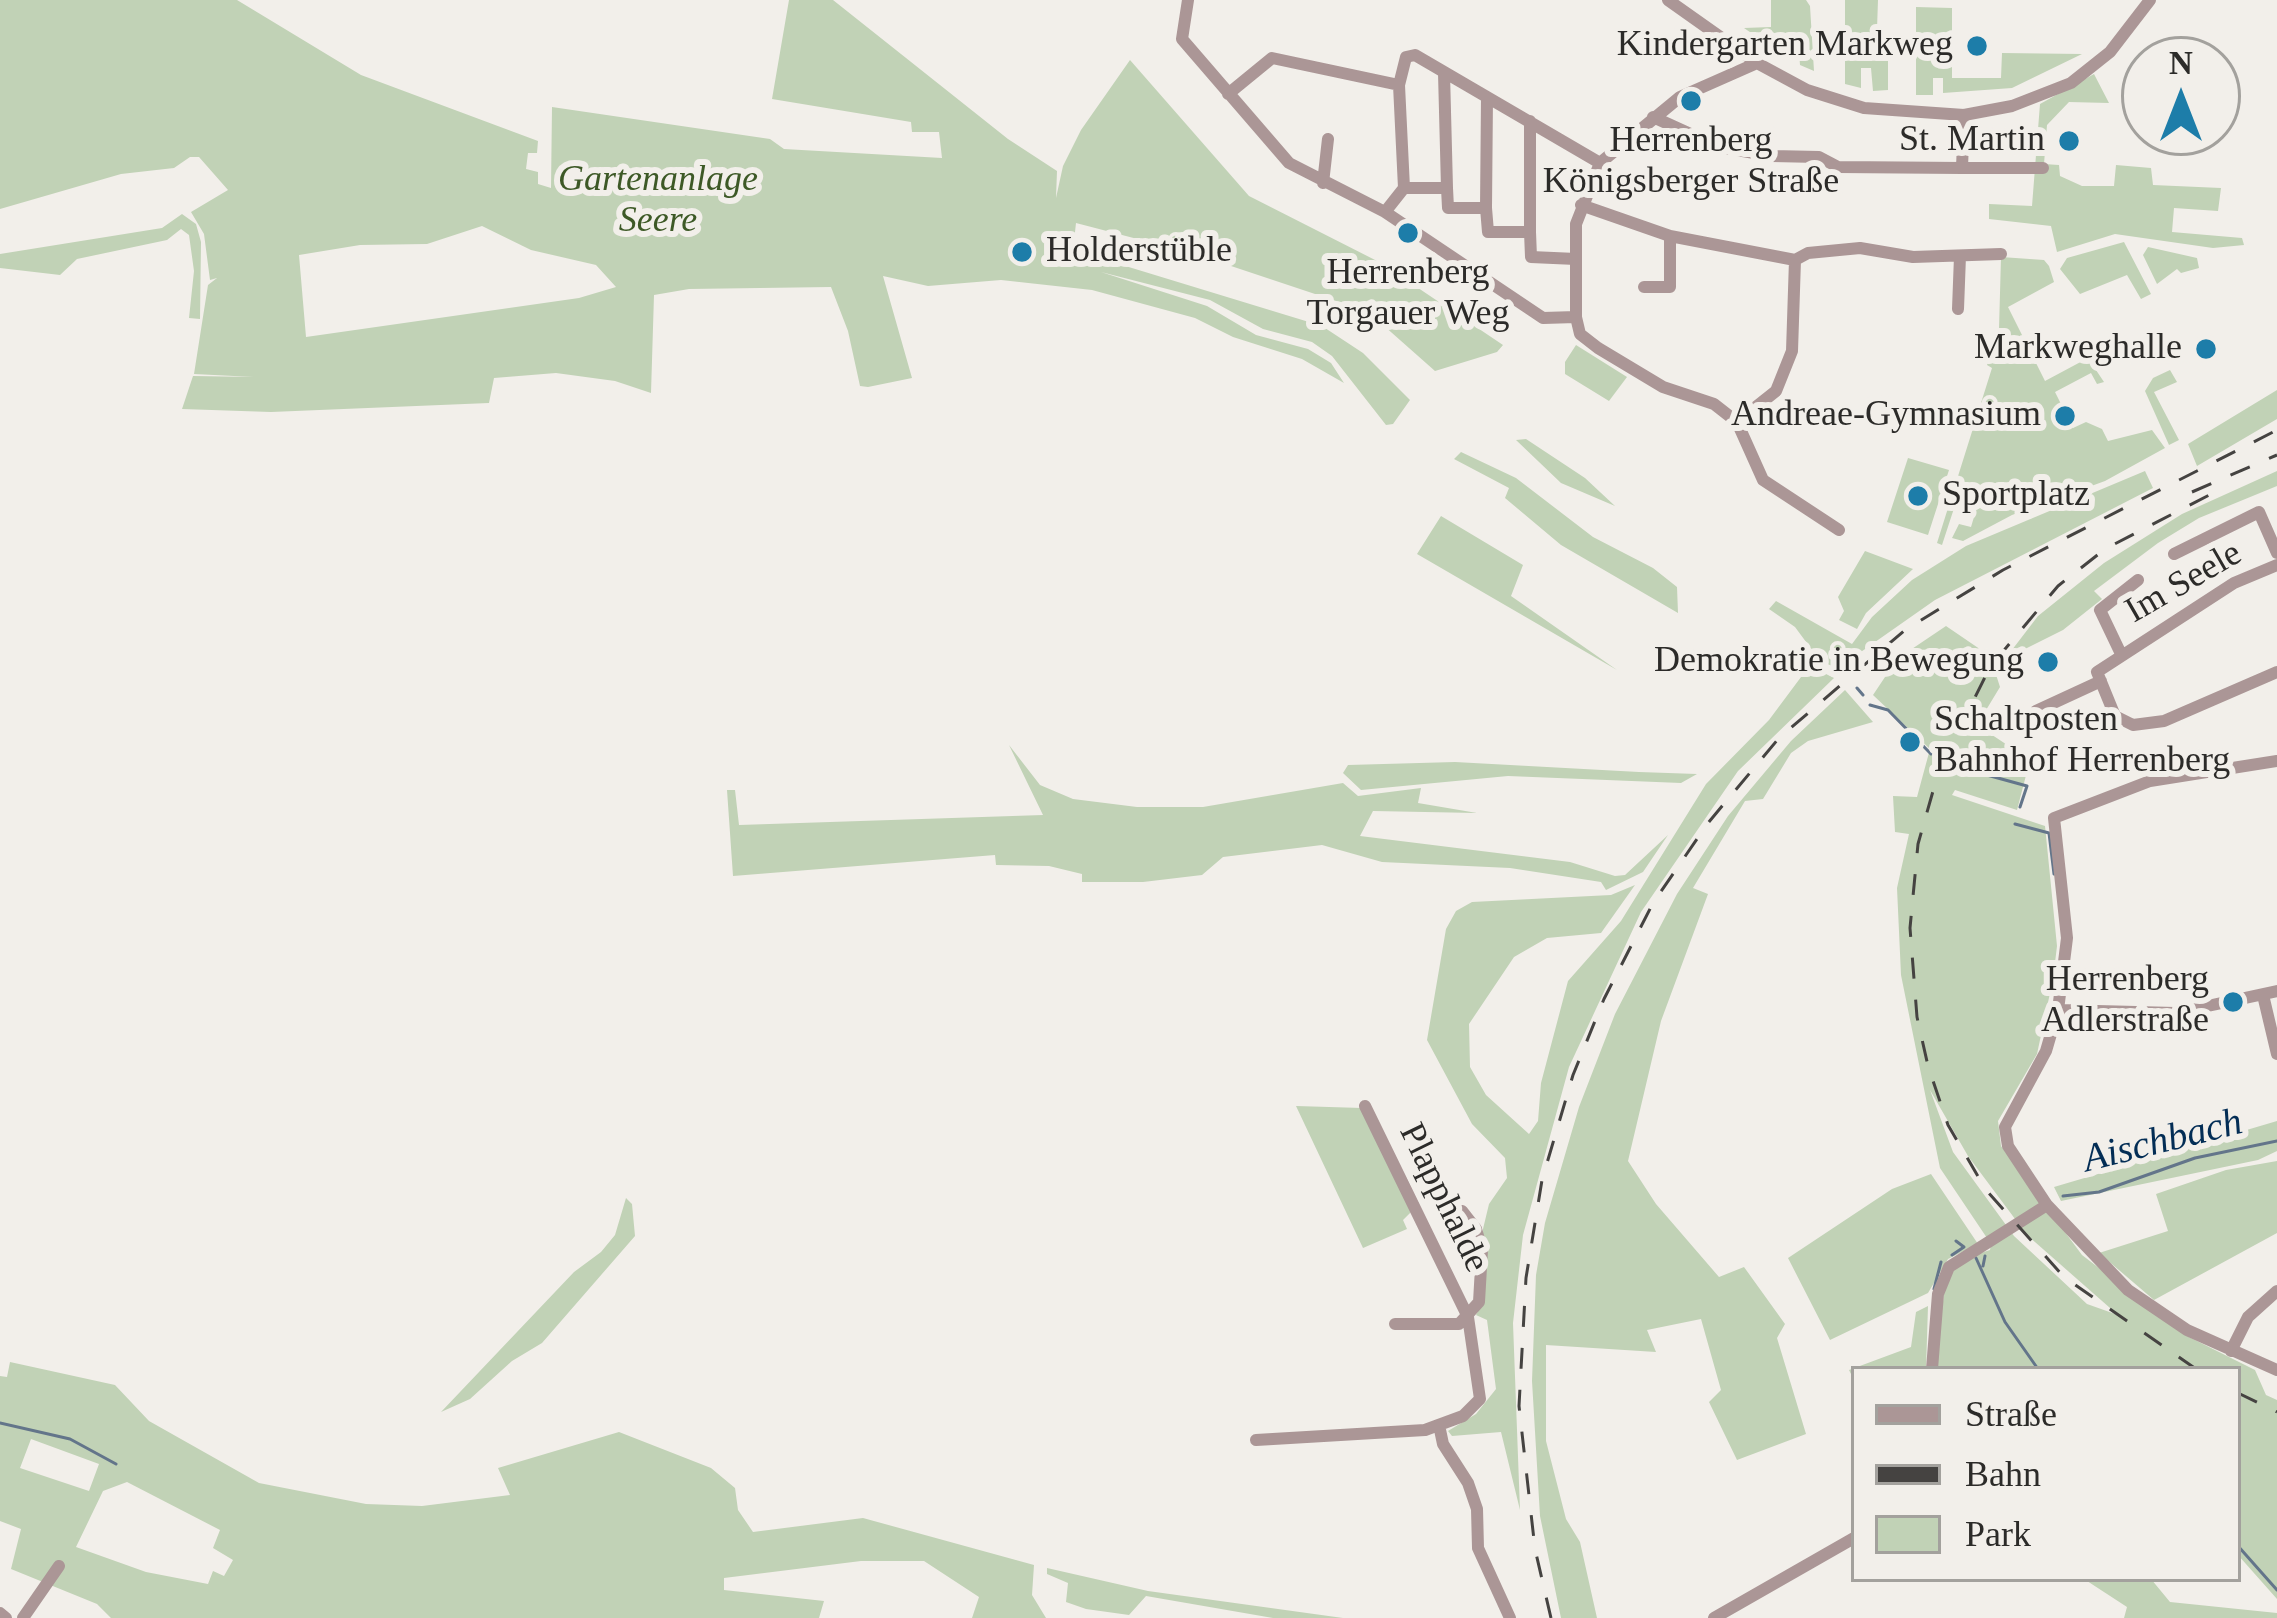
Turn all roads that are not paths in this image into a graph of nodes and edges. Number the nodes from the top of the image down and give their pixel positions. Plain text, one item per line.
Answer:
1 (1188, 0) edge
2 (1667, 0) edge
3 (2150, 0) edge
4 (1757, 63) junction
5 (1444, 73) junction
6 (1399, 85) junction
7 (1228, 94) junction
8 (1487, 97) junction
9 (1964, 115) junction
10 (1653, 117) junction
11 (1530, 122) junction
12 (1328, 139) dead end
13 (1600, 163) junction
14 (1962, 168) junction
15 (2043, 168) dead end
16 (1323, 183) junction
17 (1404, 188) junction
18 (1447, 188) junction
19 (1581, 205) junction
20 (1486, 208) junction
21 (1384, 212) junction
22 (1530, 232) junction
23 (1670, 236) junction
24 (2001, 254) dead end
25 (1960, 256) junction
26 (1576, 259) junction
27 (1795, 260) junction
28 (1644, 287) dead end
29 (1958, 309) dead end
30 (1576, 316) junction
31 (1737, 422) junction
32 (1839, 530) dead end
33 (2277, 553) edge
34 (2174, 554) dead end
35 (2277, 565) edge
36 (2138, 580) dead end
37 (2121, 654) junction
38 (2277, 672) edge
39 (2101, 681) junction
40 (2036, 711) dead end
41 (2277, 761) edge
42 (2270, 993) edge
43 (2058, 1010) junction
44 (2277, 1054) edge
45 (1365, 1106) dead end
46 (2047, 1204) junction
47 (1462, 1211) dead end
48 (2277, 1291) edge
49 (1468, 1317) junction
50 (1394, 1324) dead end
51 (2231, 1351) junction
52 (1933, 1366) edge
53 (2277, 1370) edge
54 (1438, 1425) junction
55 (1256, 1440) dead end
56 (1851, 1540) edge
57 (58, 1566) dead end
58 (23, 1618) edge
59 (1510, 1618) edge
60 (1714, 1618) edge

1 - 7 street
2 - 4 street
3 - 9 street
4 - 9 street
4 - 10 street
5 - 6 street
5 - 8 street
5 - 18 street
6 - 7 street
6 - 17 street
7 - 16 street
8 - 11 street
8 - 20 street
9 - 14 street
10 - 13 street
10 - 14 street
11 - 13 street
11 - 22 street
12 - 16 street
13 - 19 street
14 - 15 street
16 - 21 street
17 - 18 street
17 - 21 street
18 - 20 street
19 - 23 street
19 - 26 street
20 - 22 street
21 - 30 street
22 - 26 street
23 - 27 street
23 - 28 street
24 - 25 street
25 - 27 street
25 - 29 street
26 - 30 street
27 - 31 street
30 - 31 street
31 - 32 street
33 - 34 street, Im Seele
35 - 37 street, Im Seele
36 - 37 street, Im Seele
37 - 39 street, Im Seele
38 - 39 street
39 - 40 street
41 - 43 street
42 - 43 street
42 - 44 street
43 - 46 street
45 - 49 street, Plapphalde
46 - 51 street
46 - 52 street
47 - 49 street, Plapphalde
48 - 51 street
49 - 50 street, Plapphalde
49 - 54 street, Plapphalde
51 - 53 street
54 - 55 street
54 - 59 street
56 - 60 street
57 - 58 street

